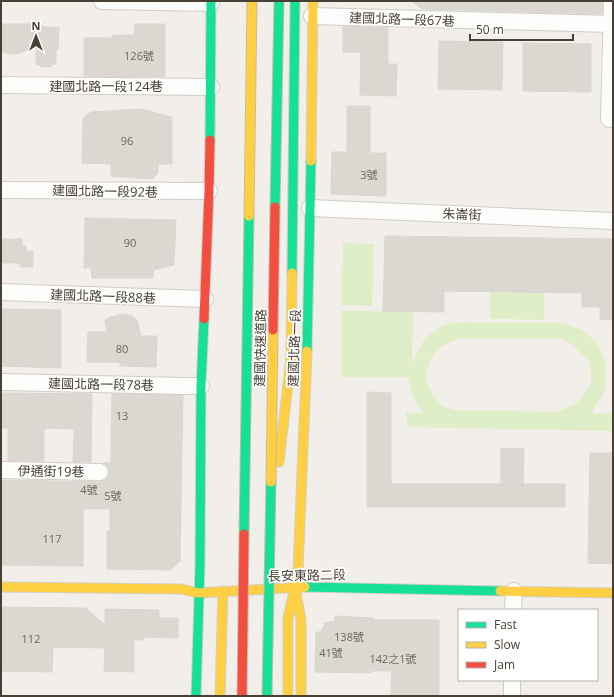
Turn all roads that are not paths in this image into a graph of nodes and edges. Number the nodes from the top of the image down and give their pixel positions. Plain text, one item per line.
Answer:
1 (102, 1) edge
2 (252, 1) edge
3 (279, 1) edge
4 (295, 1) edge
5 (612, 1) edge
6 (211, 2) edge
7 (312, 8) edge
8 (612, 24) junction
9 (1, 85) edge
10 (211, 87) junction
11 (609, 119) dead end
12 (1, 190) edge
13 (209, 191) junction
14 (310, 208) junction
15 (613, 221) edge
16 (1, 292) edge
17 (205, 299) junction
18 (1, 382) edge
19 (201, 386) junction
20 (1, 470) edge
21 (100, 472) dead end
22 (269, 552) junction
23 (1, 587) edge
24 (295, 587) junction
25 (223, 591) junction
26 (198, 593) junction
27 (613, 593) edge
28 (298, 598) junction
29 (514, 602) edge
30 (512, 681) edge
31 (196, 696) edge
32 (220, 696) edge
33 (242, 696) edge
34 (267, 696) edge
35 (288, 696) edge
36 (301, 696) edge
37 (512, 696) edge

1 - 6 street
2 - 33 main road, 建國快速道路, bridge
3 - 22 main road, 建國快速道路, bridge
4 - 22 main road, bridge
5 - 8 street
6 - 10 main road
7 - 8 street, 建國北路一段67巷
7 - 14 main road, 建國北路一段
8 - 11 street
9 - 10 street, 建國北路一段124巷
10 - 13 main road
12 - 13 street, 建國北路一段92巷
13 - 17 main road
14 - 15 street, 朱崙街
14 - 24 main road, 建國北路一段
16 - 17 street, 建國北路一段88巷
17 - 19 main road
18 - 19 street, 建國北路一段78巷
19 - 26 main road
20 - 21 street, 伊通街19巷
22 - 34 main road, 建國快速道路, bridge
23 - 26 main road, 長安東路二段
24 - 25 main road, 長安東路二段
24 - 28 main road, 建國北路一段
24 - 29 main road, 長安東路二段
25 - 26 main road, 長安東路二段
25 - 32 main road
26 - 31 main road
27 - 29 main road, 長安東路二段
28 - 35 main road
28 - 36 main road
30 - 37 street

